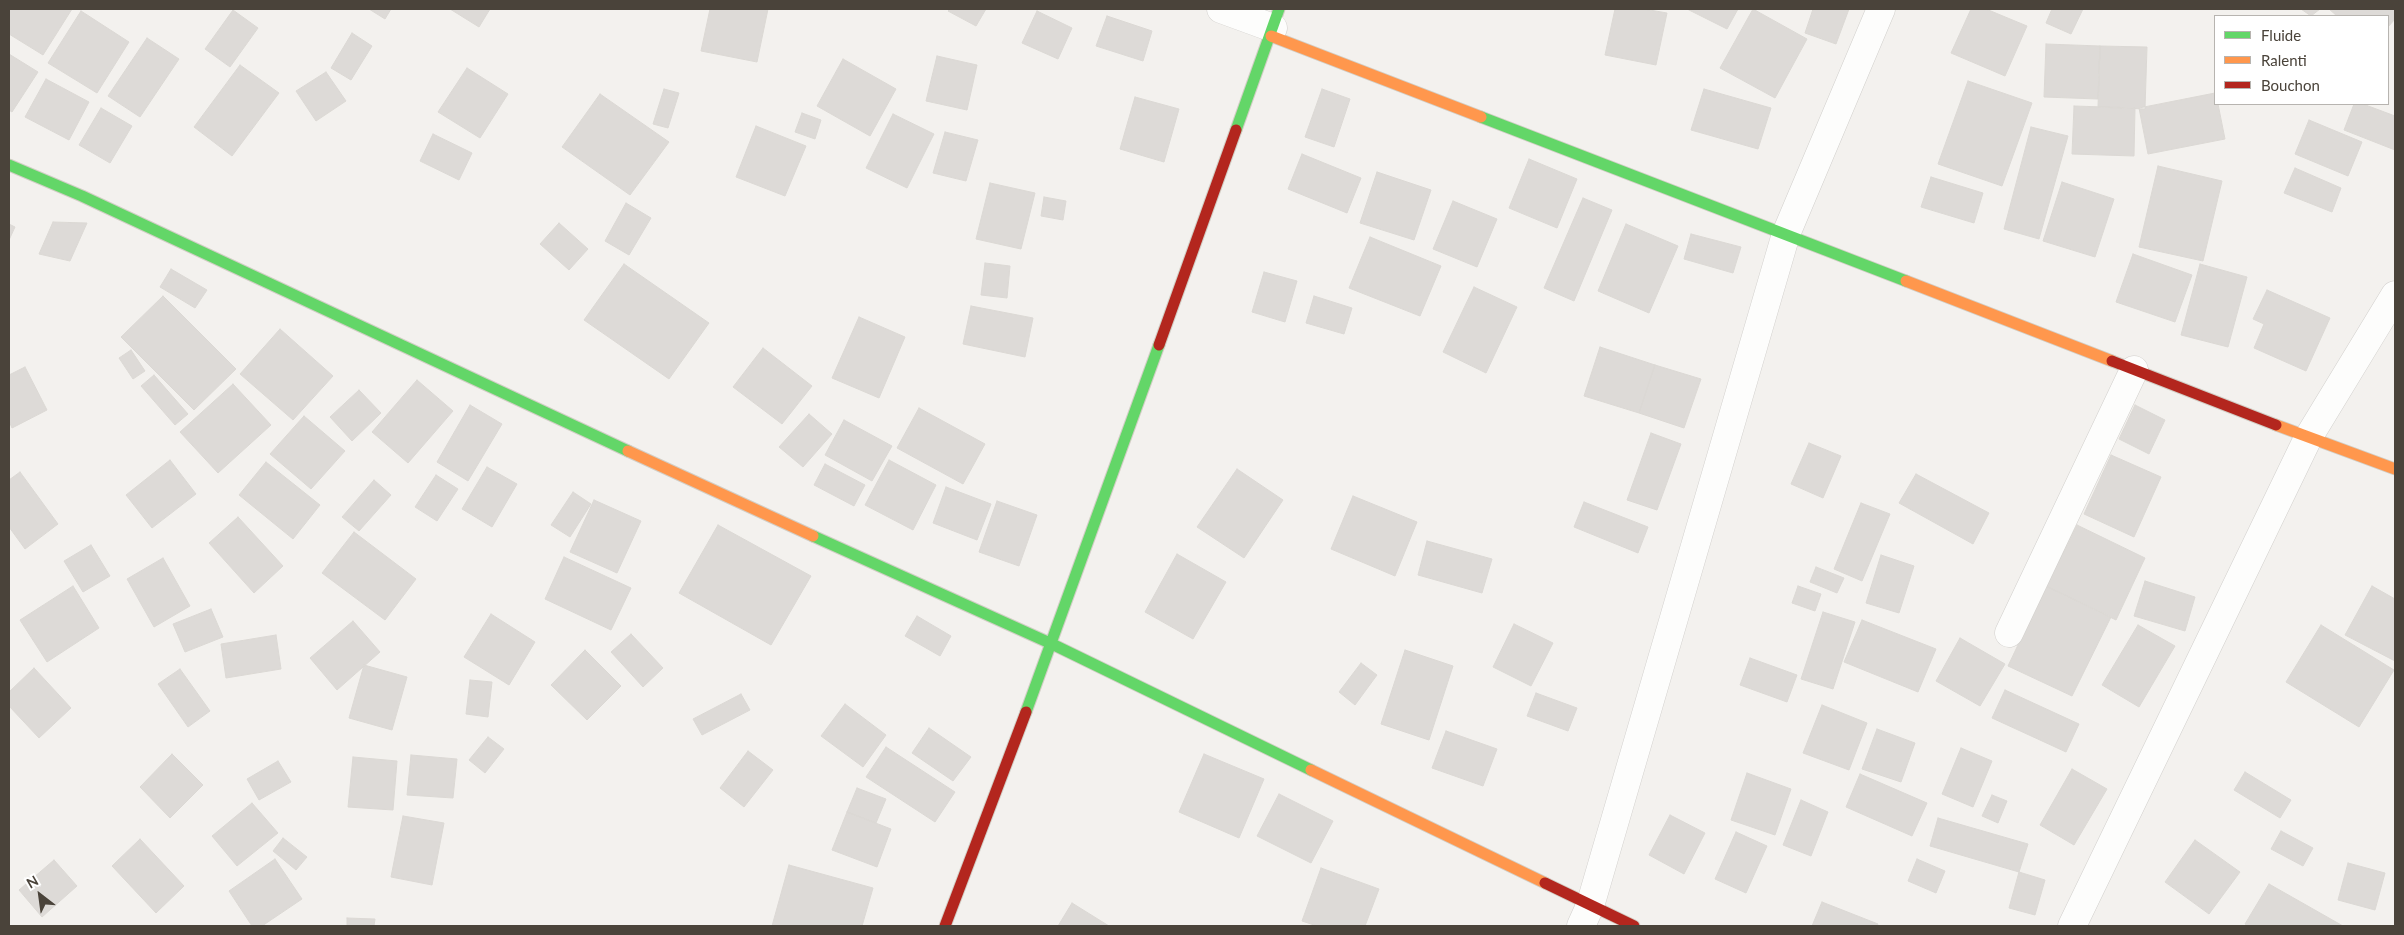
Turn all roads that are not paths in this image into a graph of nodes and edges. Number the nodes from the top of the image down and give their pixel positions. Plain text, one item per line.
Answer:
1 (1221, 9) edge
2 (1881, 9) edge
3 (1274, 24) edge
4 (9, 165) edge
5 (1786, 234) junction
6 (2395, 295) edge
7 (2134, 370) junction
8 (2308, 438) junction
9 (2395, 469) edge
10 (2010, 633) dead end
11 (1052, 644) junction
12 (1585, 916) edge
13 (945, 926) edge
14 (1634, 926) edge
15 (2072, 926) edge

1 - 3 street
2 - 5 street
3 - 5 street
3 - 11 street
4 - 11 street
5 - 7 street
5 - 12 street
6 - 8 street
7 - 8 street
7 - 10 street
8 - 9 street
8 - 15 street
11 - 12 street
11 - 13 street
12 - 14 street

